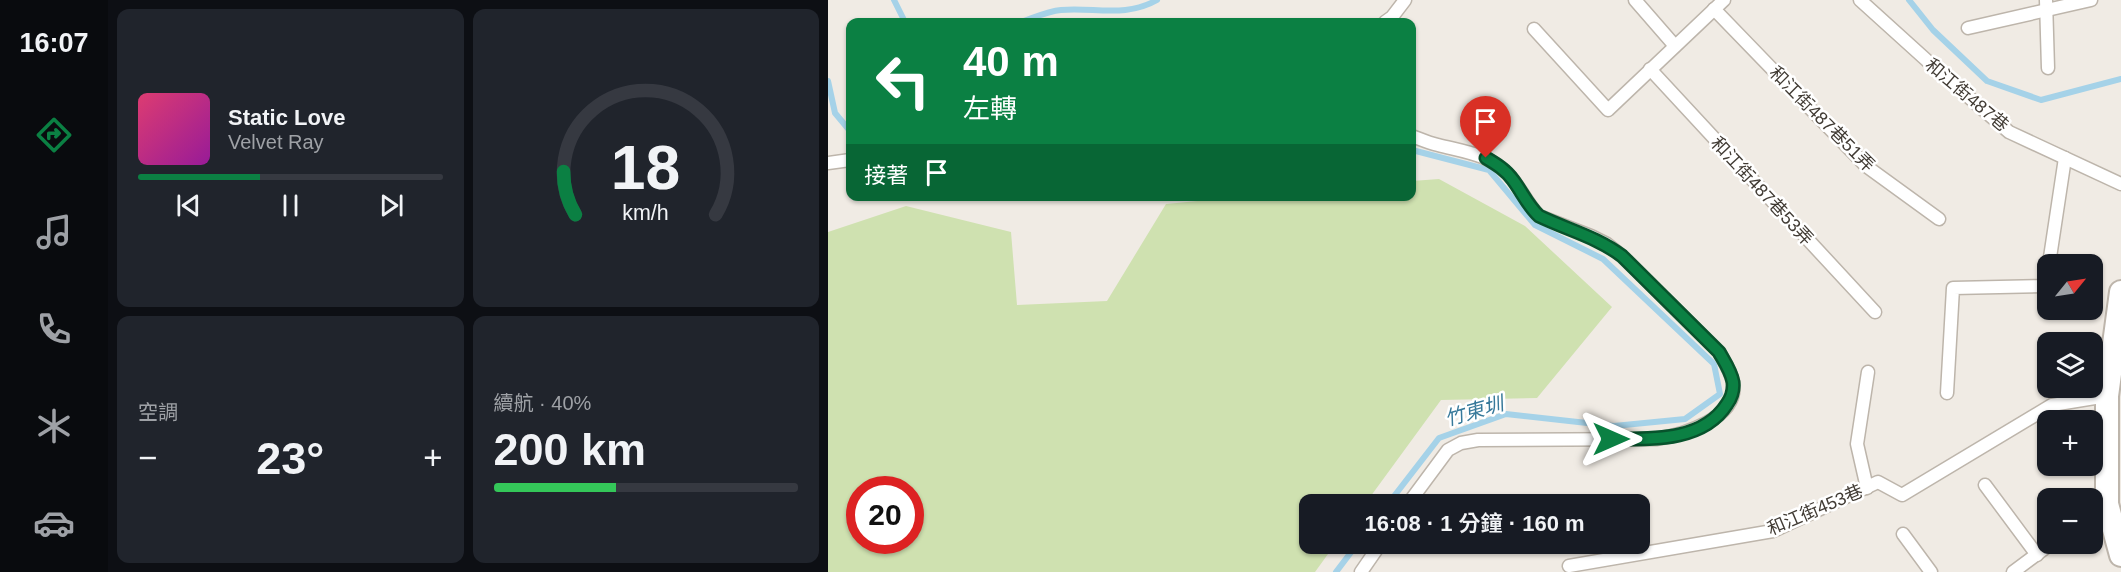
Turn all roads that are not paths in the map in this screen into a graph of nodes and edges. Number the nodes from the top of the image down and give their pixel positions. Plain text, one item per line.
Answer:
1 (1405, 0) edge
2 (1635, 0) edge
3 (1724, 0) edge
4 (1860, 0) edge
5 (2091, 0) edge
6 (2047, 5) edge
7 (1714, 9) junction
8 (1391, 18) edge
9 (1968, 28) dead end
10 (1534, 29) dead end
11 (1675, 46) junction
12 (2048, 68) dead end
13 (1650, 69) junction
14 (1416, 138) edge
15 (2065, 158) junction
16 (846, 161) edge
17 (828, 163) edge
18 (2121, 184) edge
19 (1939, 219) dead end
20 (2051, 254) edge
21 (2037, 286) edge
22 (2121, 292) edge
23 (1875, 312) dead end
24 (1868, 372) dead end
25 (1947, 393) dead end
26 (2107, 396) junction
27 (1985, 485) dead end
28 (1867, 488) junction
29 (2101, 488) edge
30 (1415, 494) edge
31 (2103, 516) edge
32 (1903, 534) dead end
33 (1373, 554) edge
34 (2037, 555) joint
35 (2121, 555) edge
36 (1569, 566) dead end
37 (1361, 572) edge
38 (1931, 572) edge
39 (2013, 572) edge

1 - 8 lane
2 - 11 lane
3 - 7 lane
4 - 15 lane, 和江街487巷
5 - 6 lane
6 - 9 lane
6 - 12 lane
7 - 11 lane
7 - 19 lane, 和江街487巷51弄
10 - 13 lane
11 - 13 lane
13 - 23 lane, 和江街487巷53弄
14 - 30 lane
15 - 18 lane, 和江街487巷
15 - 20 lane
16 - 17 lane
21 - 25 lane
22 - 26 street
24 - 28 lane
26 - 28 lane, 和江街453巷
26 - 29 street
27 - 34 lane
28 - 36 lane, 和江街453巷
31 - 35 street
32 - 38 lane
33 - 37 lane
34 - 39 lane

